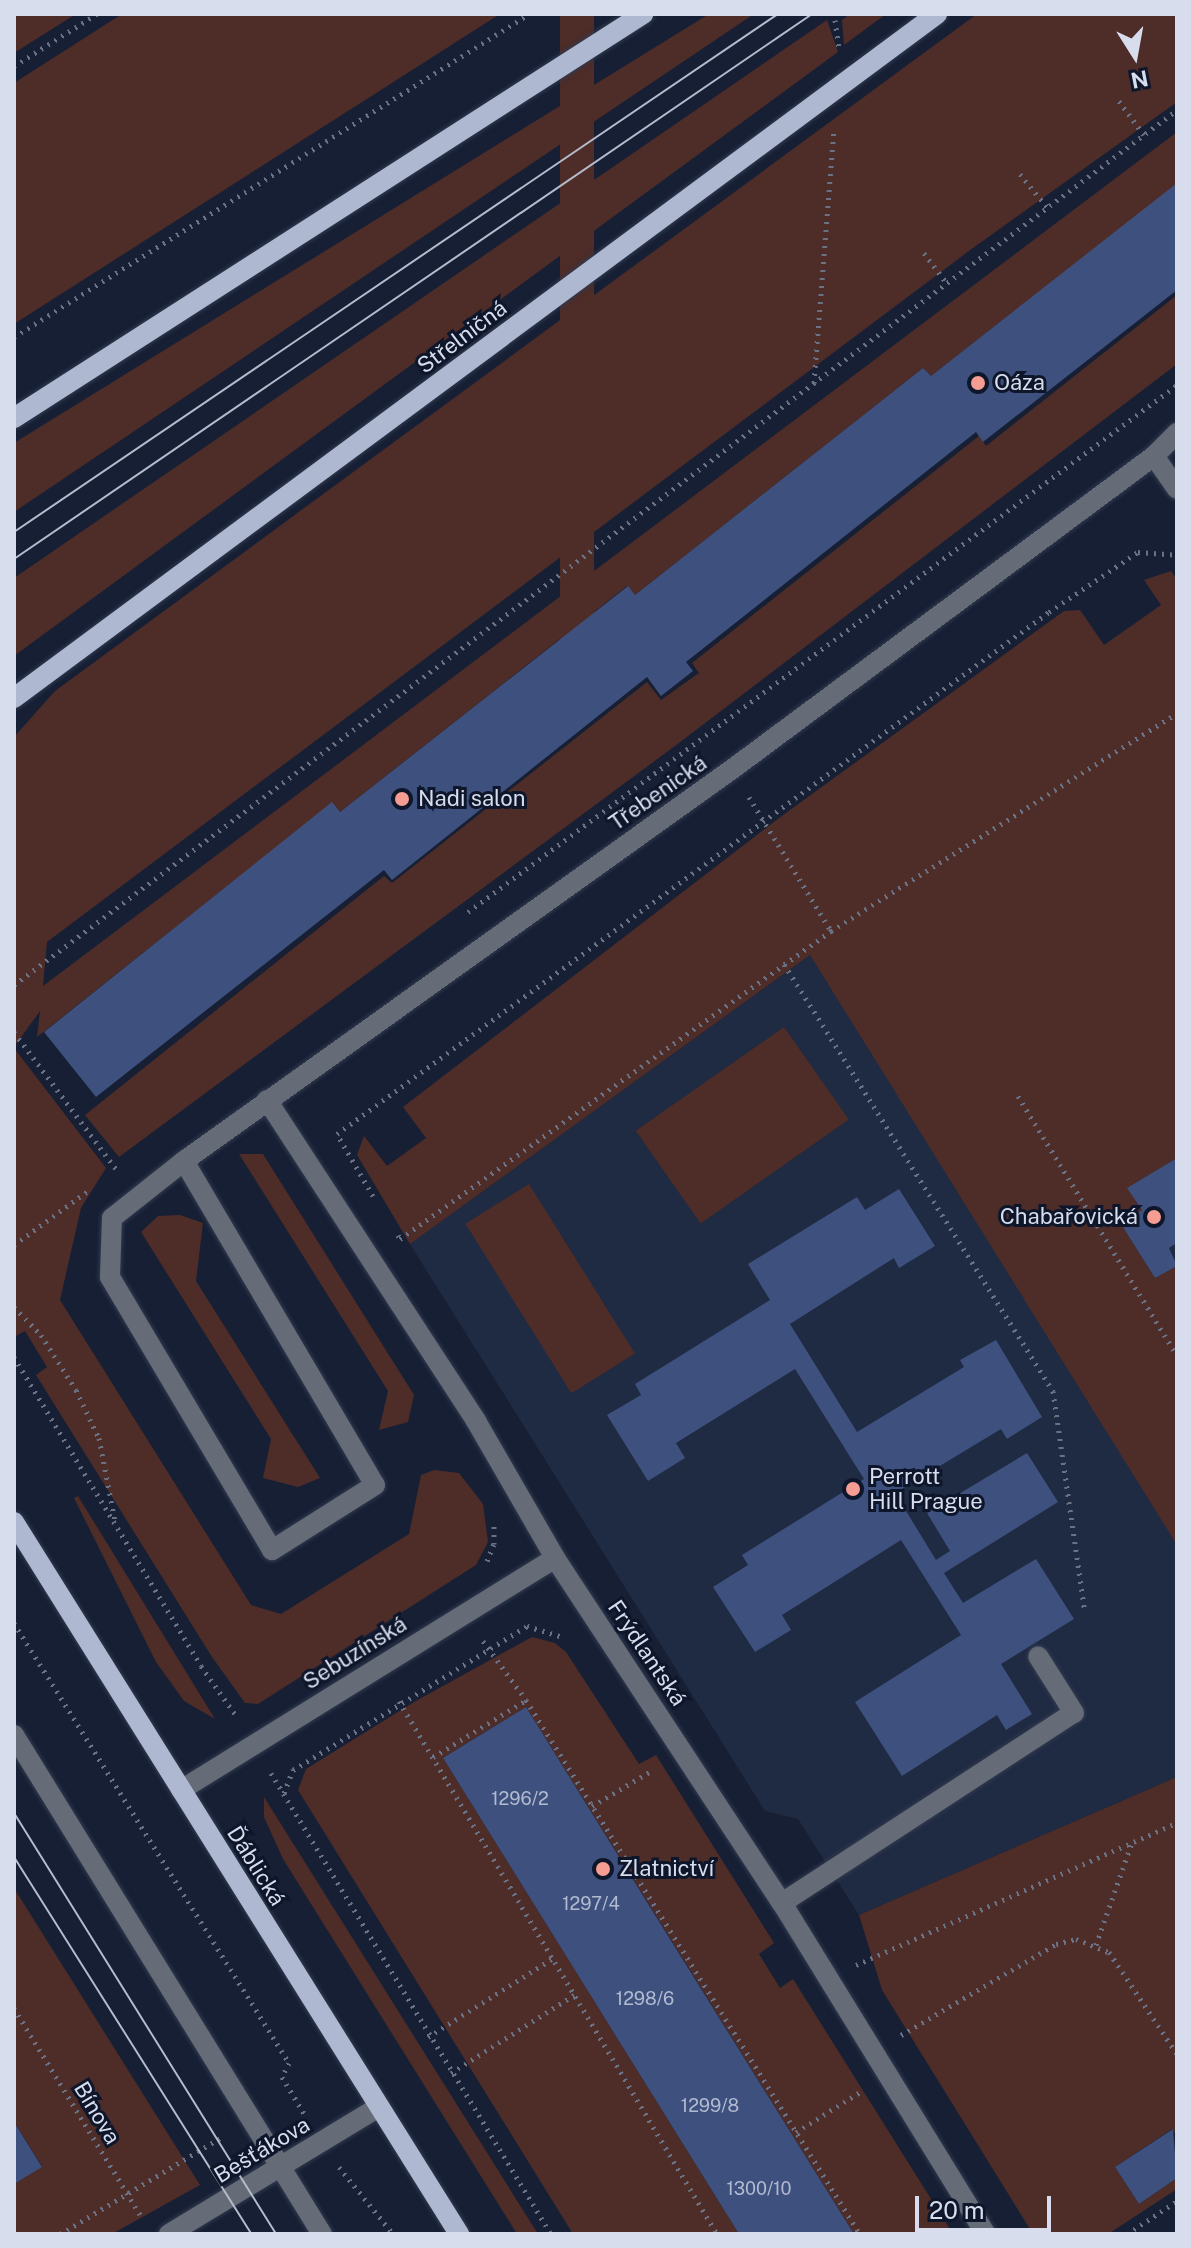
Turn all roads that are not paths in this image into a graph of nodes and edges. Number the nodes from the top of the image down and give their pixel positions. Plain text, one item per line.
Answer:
1 (643, 14) edge
2 (937, 14) edge
3 (14, 418) edge
4 (1177, 433) edge
5 (1154, 456) junction
6 (1177, 489) edge
7 (14, 698) edge
8 (267, 1100) junction
9 (184, 1161) junction
10 (14, 1522) edge
11 (555, 1558) junction
12 (1038, 1656) dead end
13 (14, 1735) edge
14 (181, 1790) junction
15 (782, 1903) junction
16 (379, 2107) junction
17 (280, 2167) junction
18 (169, 2234) edge
19 (322, 2234) edge
20 (459, 2234) edge
21 (986, 2234) edge

1 - 3 main road
2 - 7 main road, Střelničná
4 - 5 street, Třebenická
5 - 6 street
5 - 8 street, Třebenická
8 - 9 street, Třebenická
8 - 11 street, Frýdlantská
9 - 9 street
10 - 14 main road, Ďáblická
11 - 14 street, Sebuzínská
11 - 15 street, Frýdlantská
12 - 15 street
13 - 17 street
14 - 16 main road, Ďáblická
15 - 21 street, Frýdlantská
16 - 17 street, Bešťákova
16 - 20 main road, Ďáblická
17 - 18 street, Bešťákova
17 - 19 street

